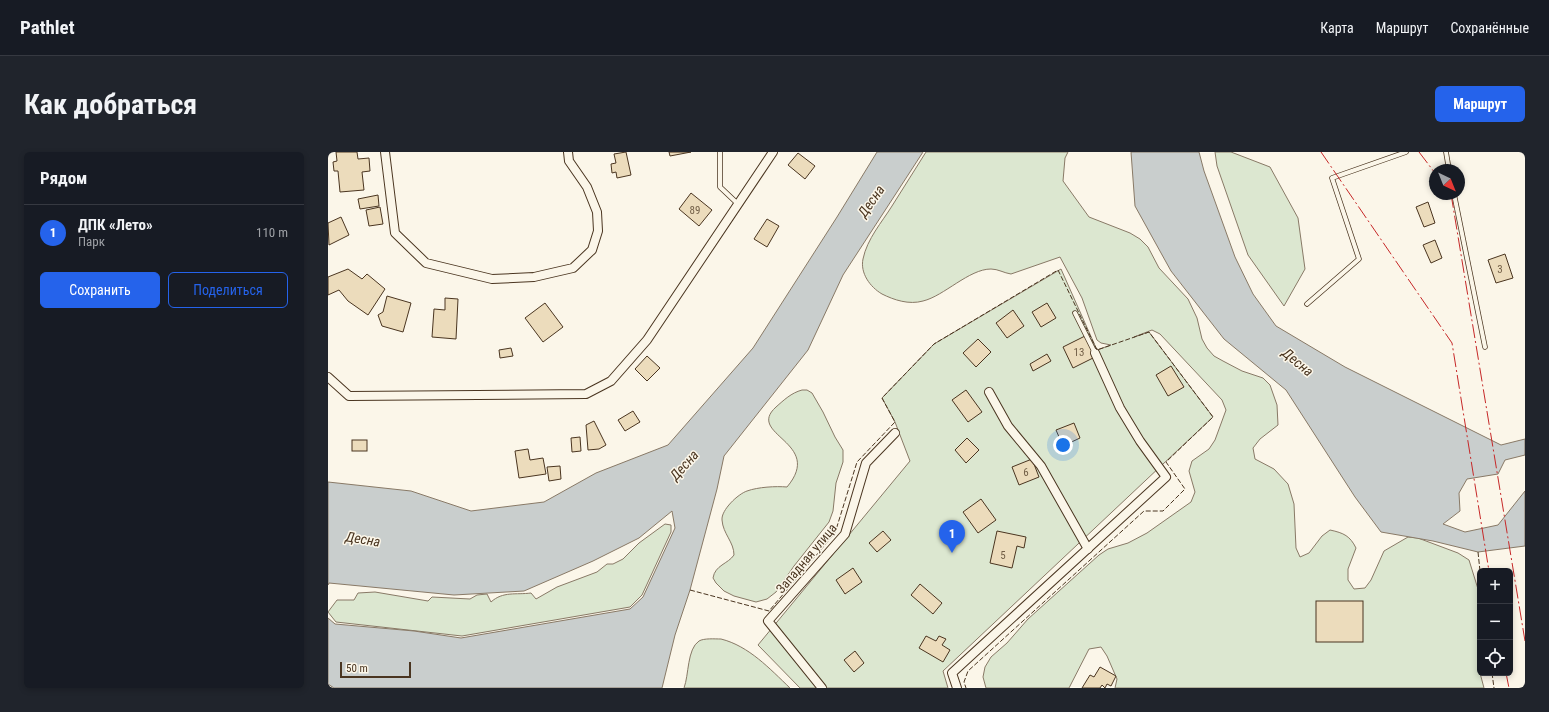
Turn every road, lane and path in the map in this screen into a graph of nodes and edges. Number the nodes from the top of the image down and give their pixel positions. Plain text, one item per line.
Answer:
1 (385, 152) edge
2 (568, 152) edge
3 (720, 152) edge
4 (772, 152) edge
5 (1406, 152) edge
6 (1446, 152) edge
7 (1449, 164) edge
8 (1455, 200) edge
9 (738, 204) junction
10 (1307, 304) dead end
11 (1075, 313) dead end
12 (1485, 347) dead end
13 (1095, 353) joint
14 (328, 377) edge
15 (989, 392) dead end
16 (895, 433) dead end
17 (1088, 549) junction
18 (822, 688) edge
19 (957, 688) edge

1 - 2 street
3 - 9 lane
4 - 9 street
5 - 10 lane
6 - 7 lane
8 - 12 lane
9 - 14 street
11 - 13 lane
13 - 17 street
15 - 17 street
16 - 18 street, Западная улица
17 - 19 street

